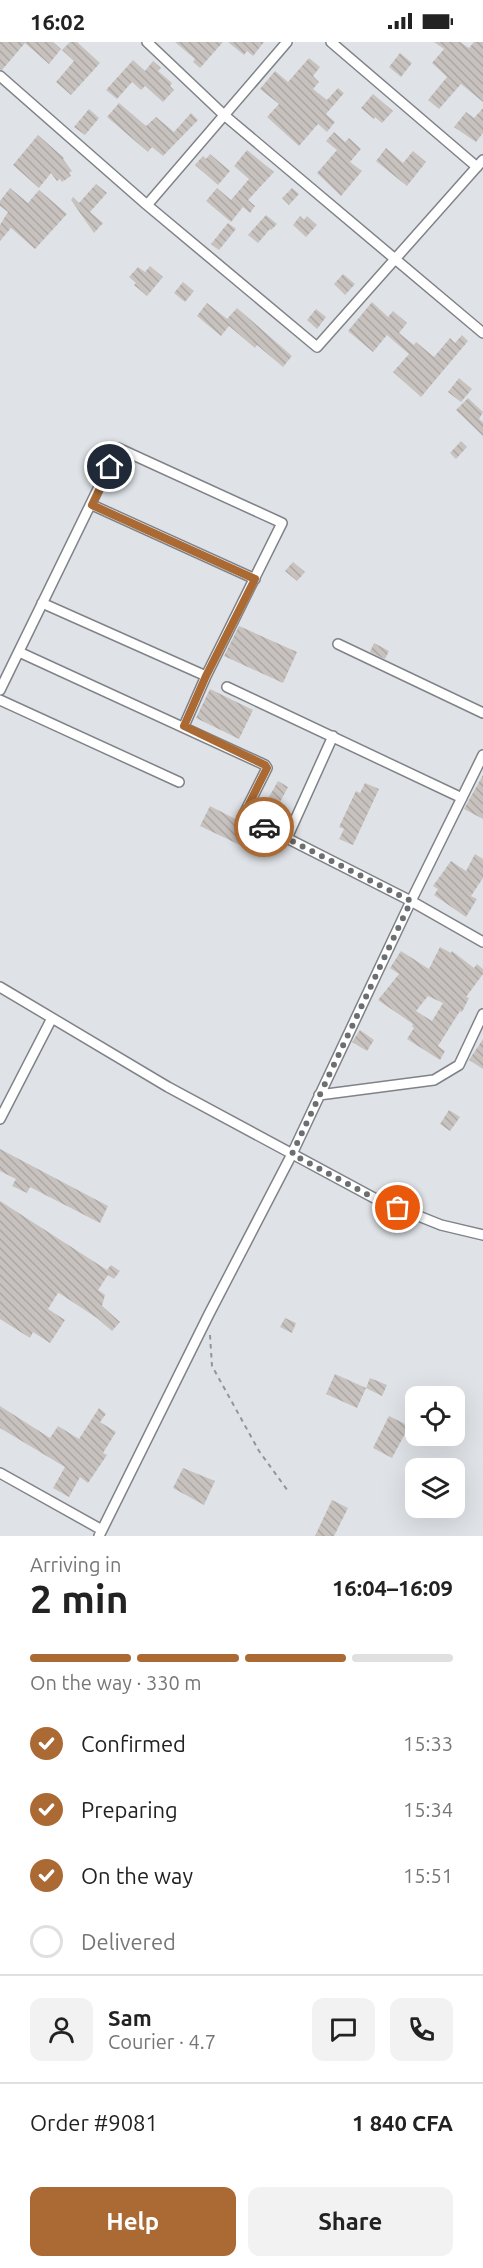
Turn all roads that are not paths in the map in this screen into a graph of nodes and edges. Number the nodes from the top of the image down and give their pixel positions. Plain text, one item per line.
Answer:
1 (147, 42) edge
2 (287, 42) edge
3 (332, 42) edge
4 (0, 76) edge
5 (224, 115) junction
6 (480, 163) edge
7 (147, 205) junction
8 (396, 258) junction
9 (483, 333) edge
10 (92, 505) junction
11 (255, 579) junction
12 (42, 603) junction
13 (338, 644) dead end
14 (19, 652) junction
15 (206, 676) junction
16 (227, 687) dead end
17 (0, 690) edge
18 (0, 700) edge
19 (483, 713) edge
20 (184, 726) junction
21 (333, 736) junction
22 (483, 755) edge
23 (179, 782) dead end
24 (462, 798) junction
25 (287, 838) junction
26 (411, 901) junction
27 (483, 942) edge
28 (0, 987) edge
29 (483, 1014) edge
30 (51, 1018) junction
31 (319, 1095) junction
32 (0, 1119) edge
33 (292, 1154) junction
34 (483, 1234) edge
35 (0, 1473) edge
36 (101, 1533) edge

1 - 5 street
2 - 5 street
3 - 6 street
4 - 7 street
5 - 7 street
5 - 8 street
6 - 8 street
7 - 8 street
8 - 9 street
10 - 11 street
10 - 11 street
10 - 12 street
11 - 15 street
12 - 14 street
12 - 15 street
13 - 19 street
14 - 17 street
14 - 20 street
15 - 20 street
16 - 21 street
18 - 23 street
20 - 25 street
21 - 24 street
21 - 25 street
22 - 24 street
24 - 26 street
25 - 26 street
26 - 27 street
26 - 31 street
28 - 30 street
29 - 31 street
30 - 32 street
30 - 33 street
31 - 33 street
33 - 34 street
33 - 36 street
35 - 36 street

